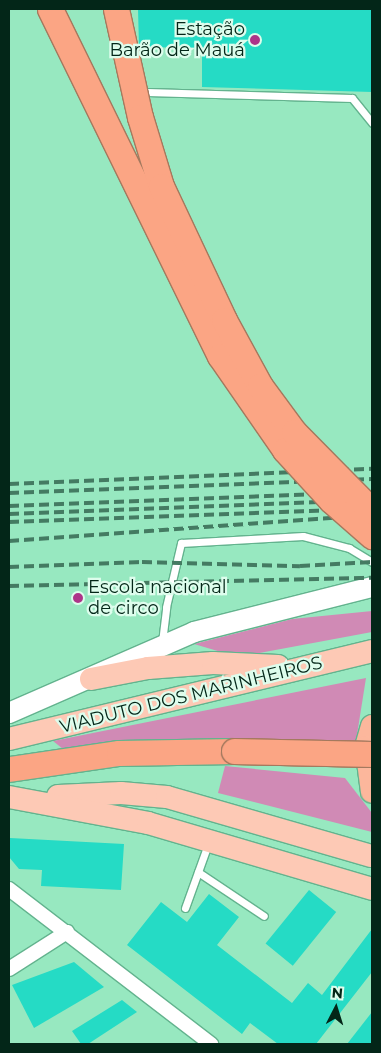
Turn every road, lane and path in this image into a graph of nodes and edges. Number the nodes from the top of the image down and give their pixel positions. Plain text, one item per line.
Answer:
1 (50, 9) edge
2 (116, 9) edge
3 (147, 92) dead end
4 (372, 123) edge
5 (372, 511) edge
6 (372, 536) edge
7 (372, 562) edge
8 (372, 587) edge
9 (162, 643) junction
10 (372, 651) edge
11 (302, 668) junction
12 (91, 679) junction
13 (9, 713) edge
14 (372, 726) edge
15 (9, 739) edge
16 (372, 754) edge
17 (9, 769) edge
18 (372, 792) edge
19 (17, 797) edge
20 (210, 840) junction
21 (372, 856) edge
22 (198, 872) junction
23 (372, 888) edge
24 (9, 890) edge
25 (185, 908) dead end
26 (264, 916) dead end
27 (67, 932) junction
28 (9, 969) edge
29 (211, 1044) edge

1 - 6 highway, bridge
2 - 5 highway, bridge
3 - 4 lane
7 - 9 lane
8 - 9 main road
9 - 12 main road
10 - 11 main road, VIADUTO DOS MARINHEIROS
11 - 12 main road
11 - 15 main road, VIADUTO DOS MARINHEIROS
12 - 13 main road
14 - 18 highway
16 - 17 highway, bridge
19 - 20 main road
19 - 21 main road
20 - 22 lane
20 - 23 main road
22 - 25 lane
22 - 26 lane
24 - 27 street
27 - 28 street
27 - 29 street

